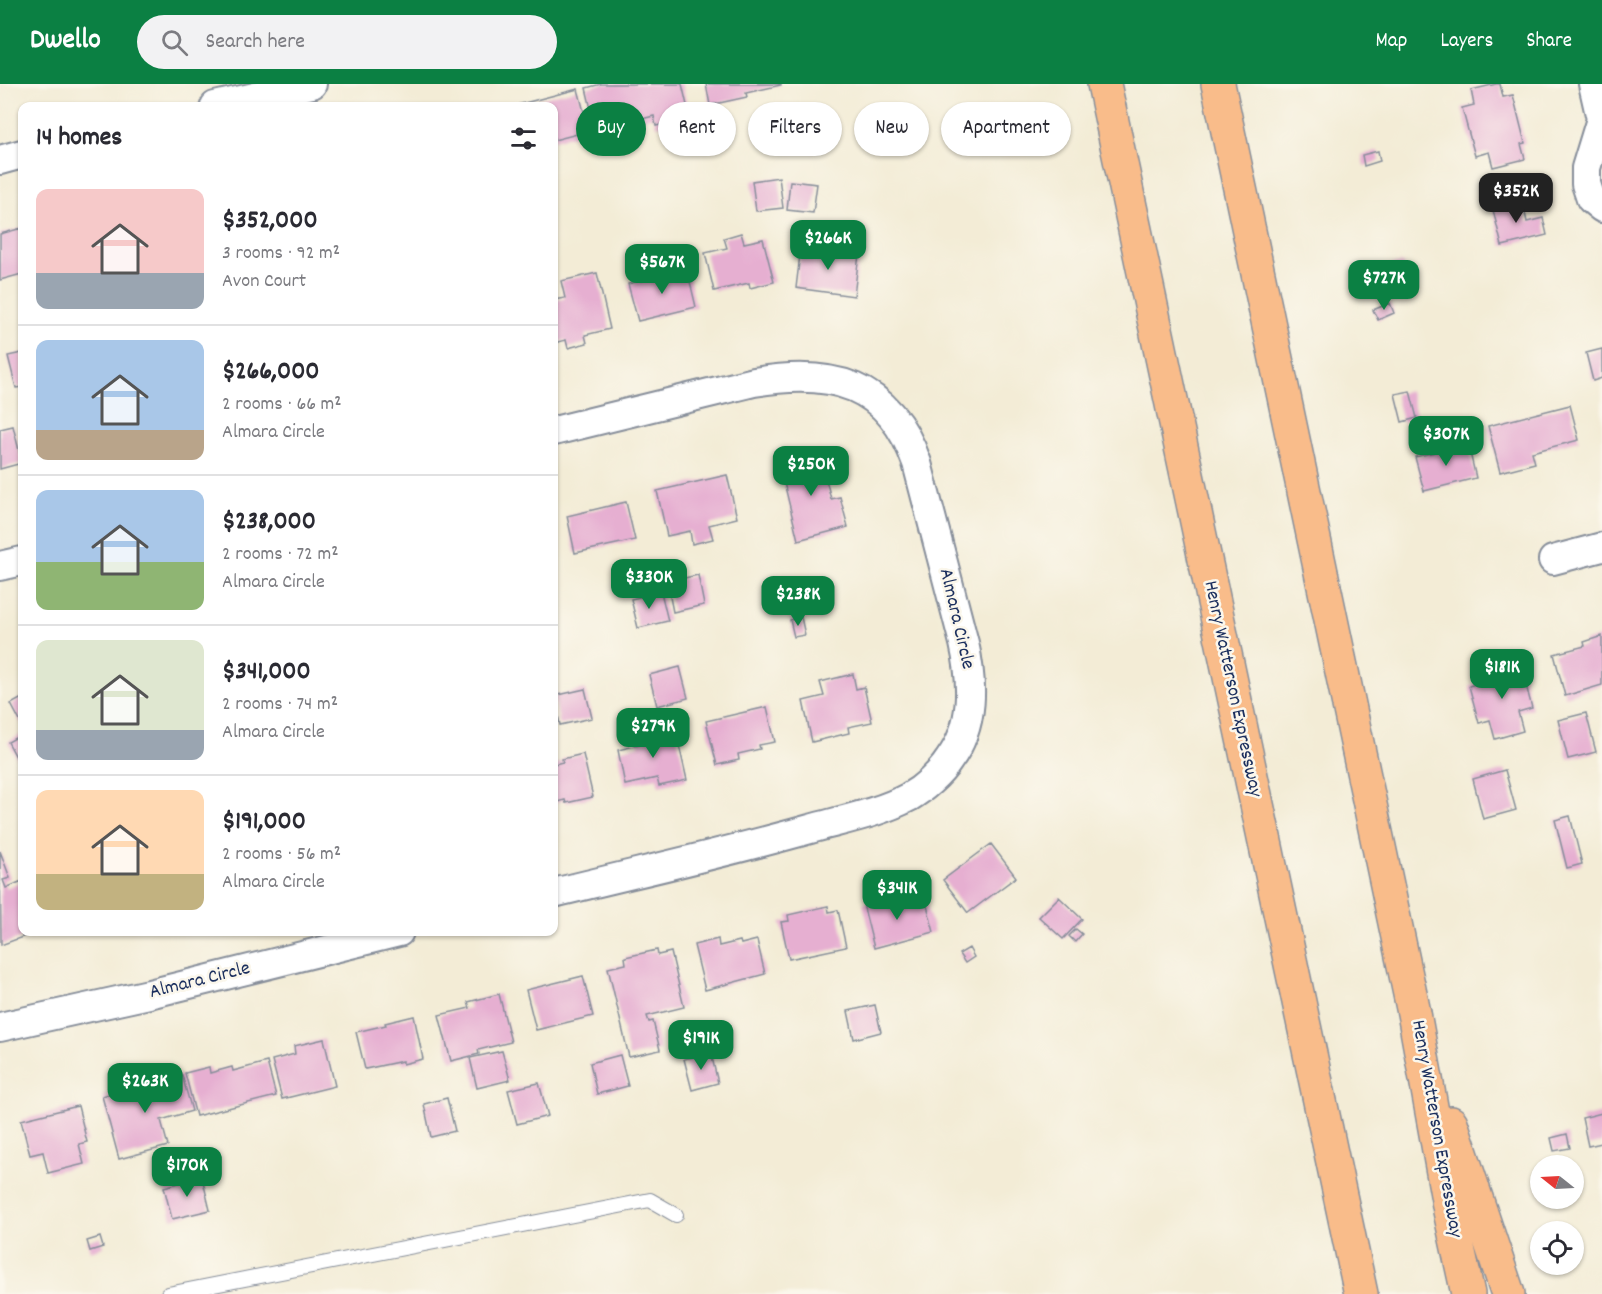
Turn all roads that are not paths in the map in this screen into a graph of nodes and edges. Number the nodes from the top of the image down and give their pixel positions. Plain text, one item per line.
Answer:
1 (1104, 84) edge
2 (1593, 84) edge
3 (1220, 91) edge
4 (305, 93) edge
5 (242, 102) edge
6 (1602, 119) edge
7 (18, 155) edge
8 (0, 160) edge
9 (1602, 208) edge
10 (558, 430) edge
11 (1602, 547) edge
12 (1553, 560) dead end
13 (18, 562) edge
14 (0, 566) edge
15 (558, 892) edge
16 (383, 936) edge
17 (1414, 1013) junction
18 (0, 1028) edge
19 (676, 1215) dead end
20 (168, 1294) edge
21 (1361, 1294) edge
22 (1468, 1294) edge
23 (1508, 1294) edge

1 - 21 highway, Henry Watterson Expressway
2 - 6 street
3 - 17 highway, Henry Watterson Expressway
4 - 5 street
6 - 9 street
7 - 8 street
10 - 15 street, Almara Circle
11 - 12 street
13 - 14 street
16 - 18 street, Almara Circle
17 - 22 highway, Henry Watterson Expressway
17 - 23 highway
19 - 20 lane

